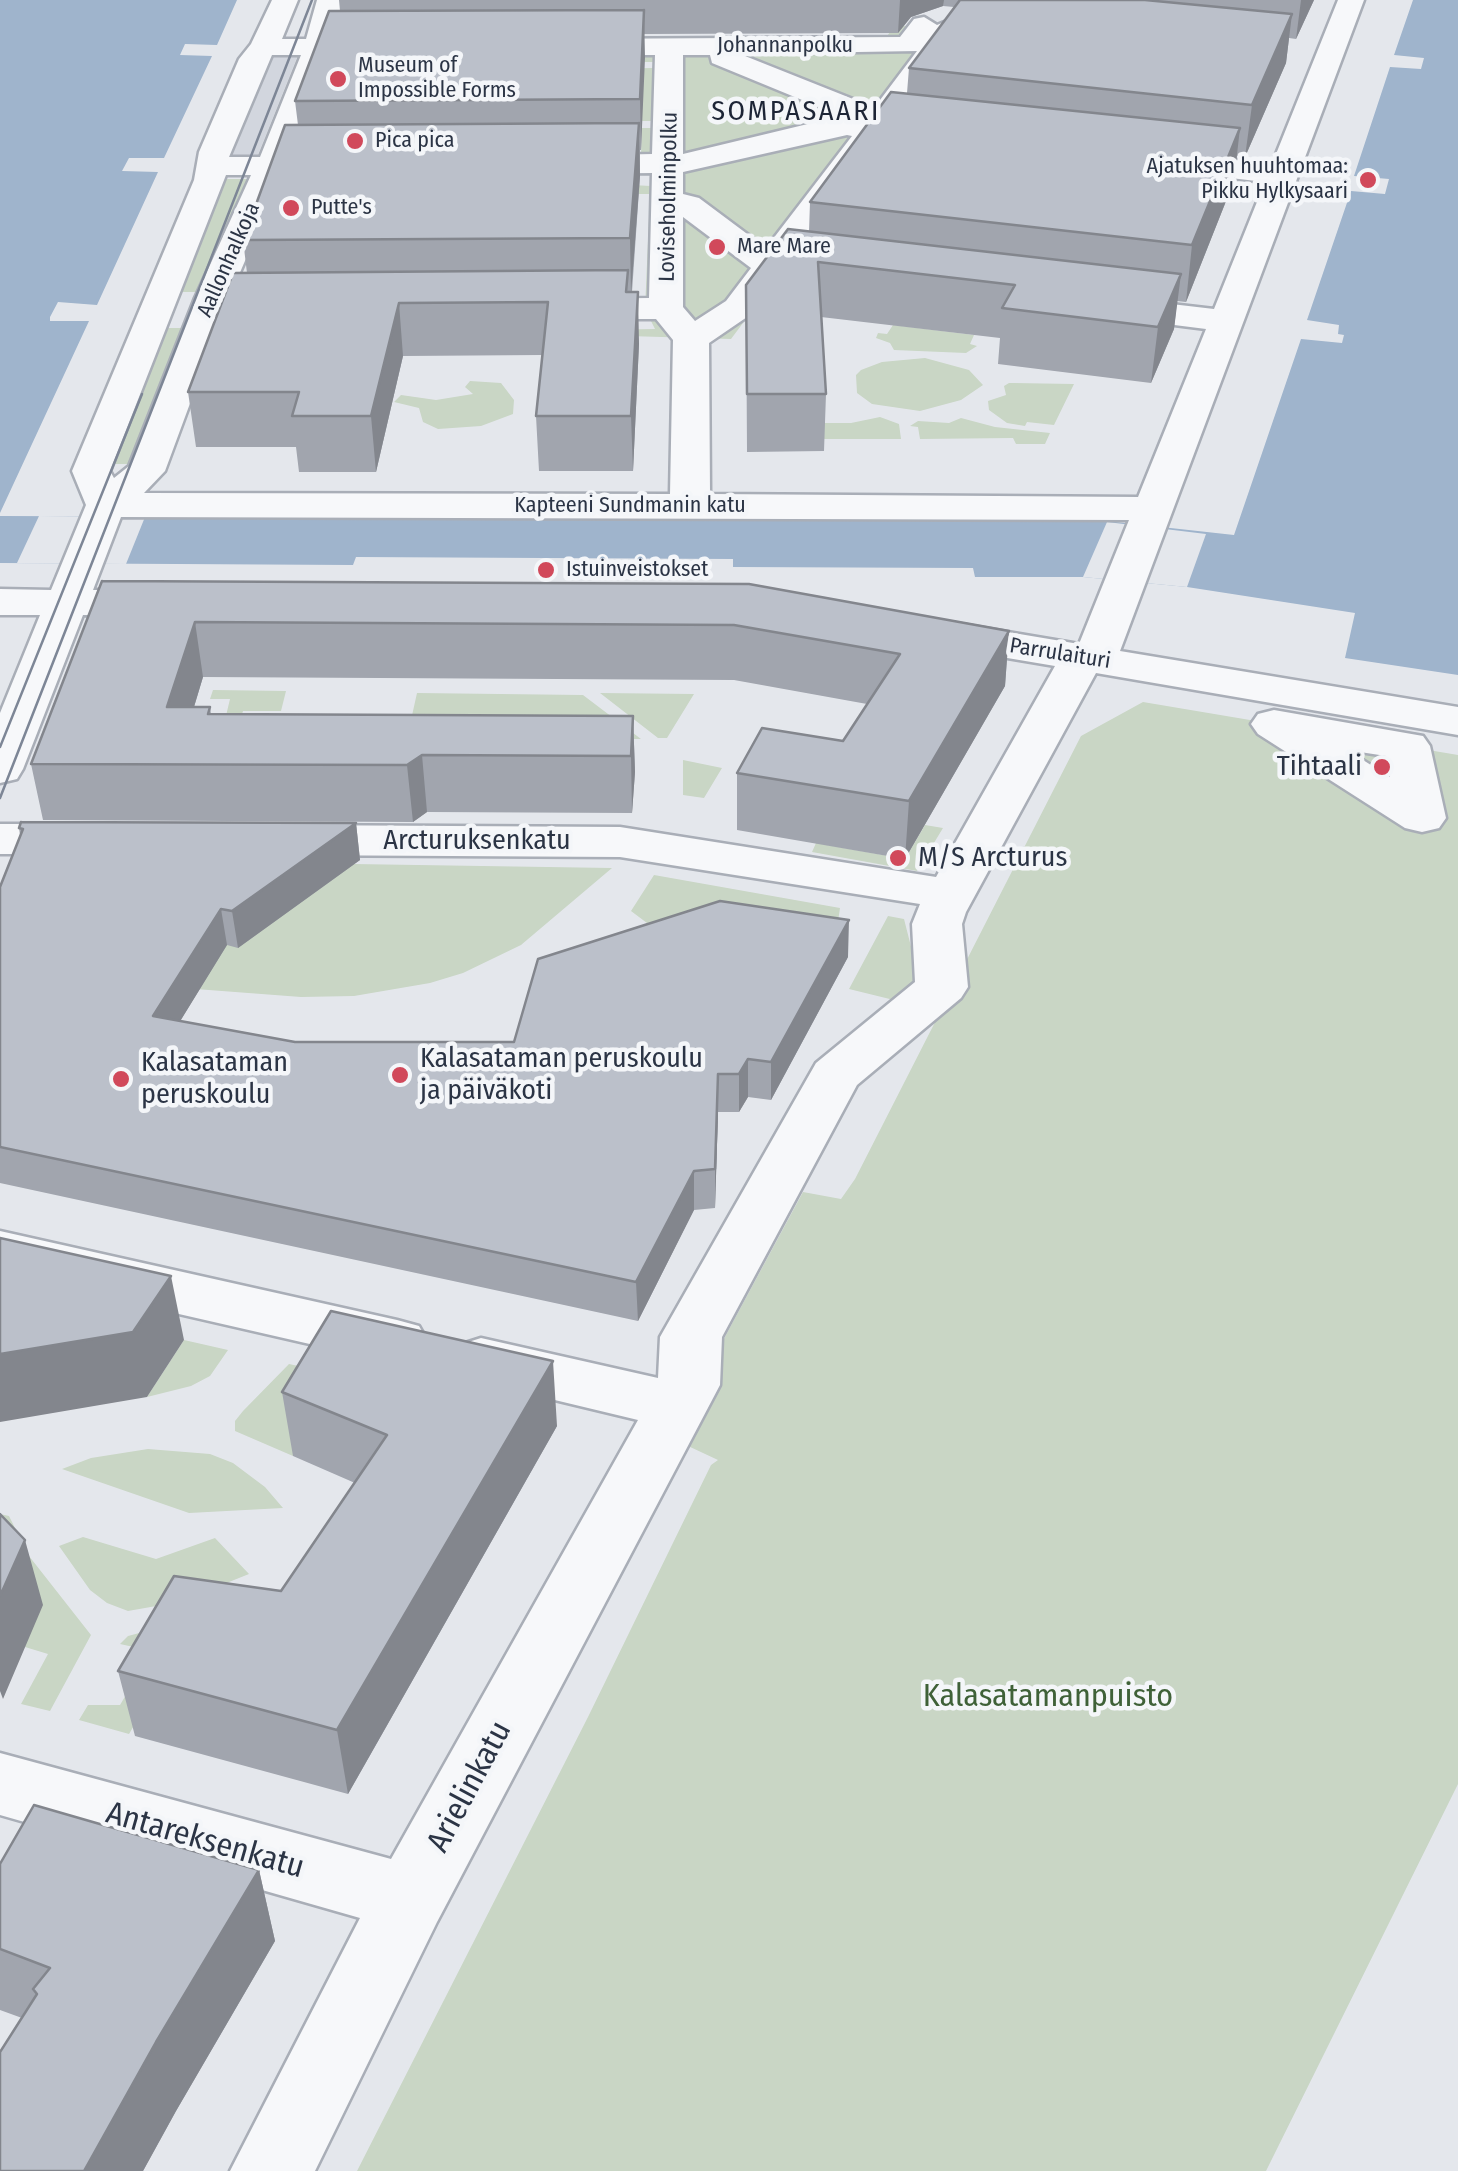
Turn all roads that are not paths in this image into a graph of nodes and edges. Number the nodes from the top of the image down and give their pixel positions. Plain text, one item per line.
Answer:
1 (285, 0) edge
2 (330, 0) edge
3 (1351, 0) edge
4 (952, 18) edge
5 (668, 46) junction
6 (264, 47) junction
7 (318, 47) junction
8 (377, 47) edge
9 (537, 47) edge
10 (880, 130) junction
11 (966, 139) edge
12 (1123, 156) edge
13 (669, 164) junction
14 (534, 165) edge
15 (210, 166) junction
16 (271, 166) junction
17 (368, 166) edge
18 (1282, 174) junction
19 (669, 201) junction
20 (782, 268) junction
21 (873, 278) edge
22 (1068, 302) edge
23 (651, 308) junction
24 (536, 309) edge
25 (206, 311) junction
26 (244, 311) edge
27 (155, 312) junction
28 (1229, 322) junction
29 (691, 342) junction
30 (690, 506) junction
31 (103, 511) junction
32 (1150, 519) junction
33 (74, 583) junction
34 (0, 602) edge
35 (213, 602) edge
36 (890, 626) edge
37 (1089, 659) junction
38 (1458, 721) edge
39 (1458, 755) edge
40 (0, 769) edge
41 (0, 838) edge
42 (134, 839) edge
43 (239, 840) edge
44 (1458, 842) edge
45 (950, 894) junction
46 (0, 1252) edge
47 (678, 1406) junction
48 (0, 1784) edge
49 (410, 1898) junction
50 (272, 2171) edge

1 - 6 street, Aallonhalkoja
2 - 7 street, Aallonhalkoja
3 - 18 street
4 - 5 street, Johannanpolku
4 - 10 street
5 - 9 street
5 - 10 street
5 - 13 street, Loviseholminpolku
6 - 7 street
6 - 15 street, Aallonhalkoja
7 - 8 street
7 - 16 street, Aallonhalkoja
10 - 11 street
10 - 13 street
10 - 20 street
12 - 18 street
13 - 14 street
13 - 19 street, Loviseholminpolku
15 - 16 street
15 - 27 street, Aallonhalkoja
16 - 17 street
16 - 25 street, Aallonhalkoja
18 - 28 street
19 - 20 street
19 - 23 street, Loviseholminpolku
20 - 21 street
20 - 29 street
22 - 28 street
23 - 24 street
23 - 29 street, Loviseholminpolku
25 - 26 street
25 - 27 street
25 - 31 street, Aallonhalkoja
27 - 31 street, Aallonhalkoja
28 - 32 street
29 - 30 street
30 - 31 street, Kapteeni Sundmanin katu
30 - 32 street, Kapteeni Sundmanin katu
31 - 33 street, Aallonhalkoja
32 - 37 street
33 - 34 street
33 - 35 street
33 - 40 street, Aallonhalkoja
36 - 37 street, Parrulaituri
37 - 38 street, Parrulaituri
37 - 45 street
39 - 44 street
41 - 42 street
43 - 45 street, Arcturuksenkatu
45 - 47 street, Arielinkatu
46 - 47 street
47 - 49 street, Arielinkatu
48 - 49 street, Antareksenkatu
49 - 50 street, Arielinkatu

